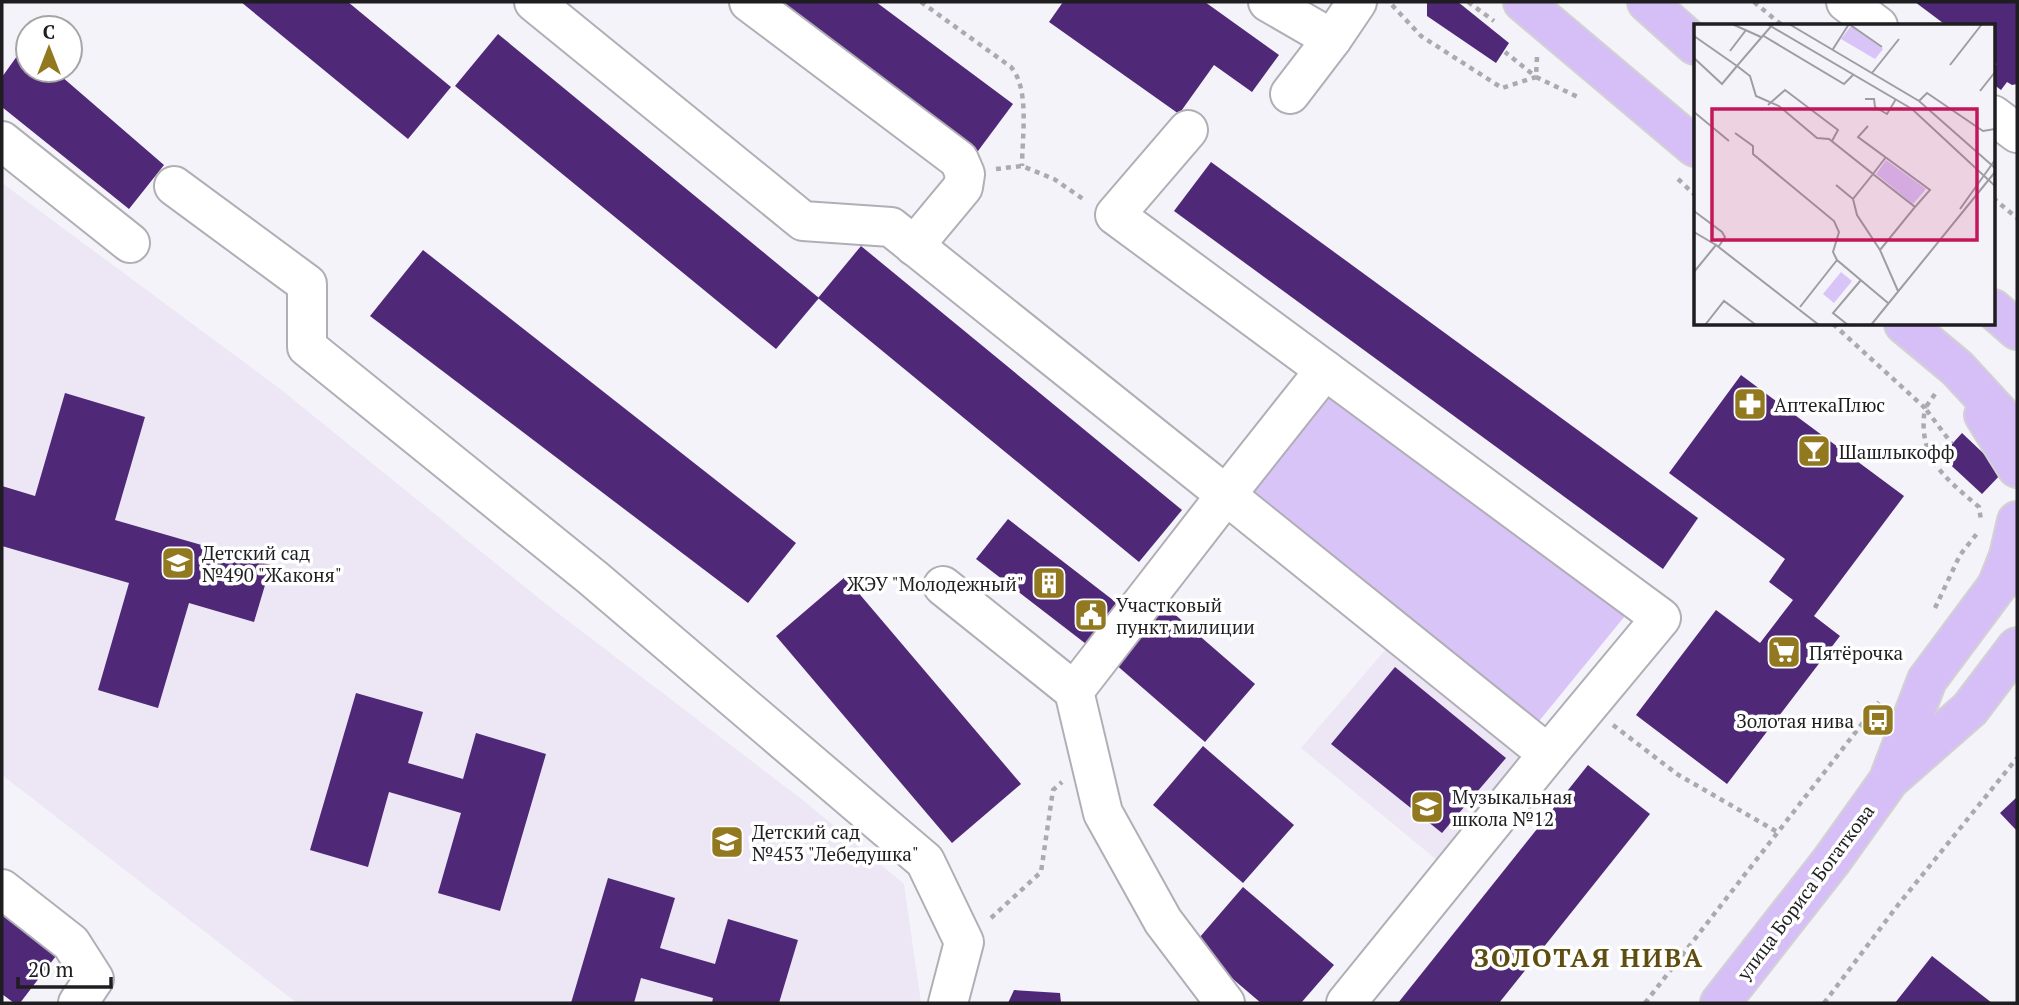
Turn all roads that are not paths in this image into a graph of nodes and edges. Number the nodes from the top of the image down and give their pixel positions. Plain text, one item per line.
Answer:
1 (534, 2) edge
2 (749, 2) edge
3 (1268, 2) edge
4 (1357, 2) edge
5 (1523, 2) edge
6 (1647, 2) edge
7 (1846, 2) edge
8 (1875, 24) edge
9 (1332, 39) junction
10 (1694, 44) edge
11 (1290, 94) dead end
12 (1994, 116) edge
13 (1188, 130) dead end
14 (2017, 133) edge
15 (2, 141) edge
16 (1694, 146) edge
17 (174, 186) dead end
18 (130, 243) dead end
19 (914, 246) junction
20 (1994, 310) edge
21 (1906, 326) edge
22 (2017, 330) edge
23 (1937, 351) junction
24 (1325, 370) junction
25 (2017, 433) edge
26 (2017, 468) edge
27 (1226, 495) junction
28 (2017, 521) edge
29 (2007, 575) edge
30 (943, 586) dead end
31 (2017, 647) edge
32 (1074, 691) junction
33 (1548, 754) junction
34 (1889, 780) junction
35 (2, 889) edge
36 (78, 1003) edge
37 (948, 1003) edge
38 (1224, 1003) edge
39 (1346, 1003) edge
40 (1720, 1003) edge

1 - 19 lane
2 - 19 lane
3 - 9 lane
4 - 9 lane
5 - 16 main road
6 - 10 main road
7 - 8 lane
9 - 11 lane
12 - 14 lane
13 - 24 lane
15 - 18 lane
17 - 37 lane
19 - 27 lane
20 - 22 main road
21 - 23 main road
23 - 25 main road
23 - 26 main road
24 - 27 lane
24 - 33 lane
27 - 32 lane
27 - 33 lane
28 - 29 main road, улица Бориса Богаткова
29 - 34 main road, улица Бориса Богаткова
30 - 32 lane
31 - 34 main road, улица Бориса Богаткова
32 - 38 lane
33 - 39 lane
34 - 40 main road, улица Бориса Богаткова
35 - 36 lane

